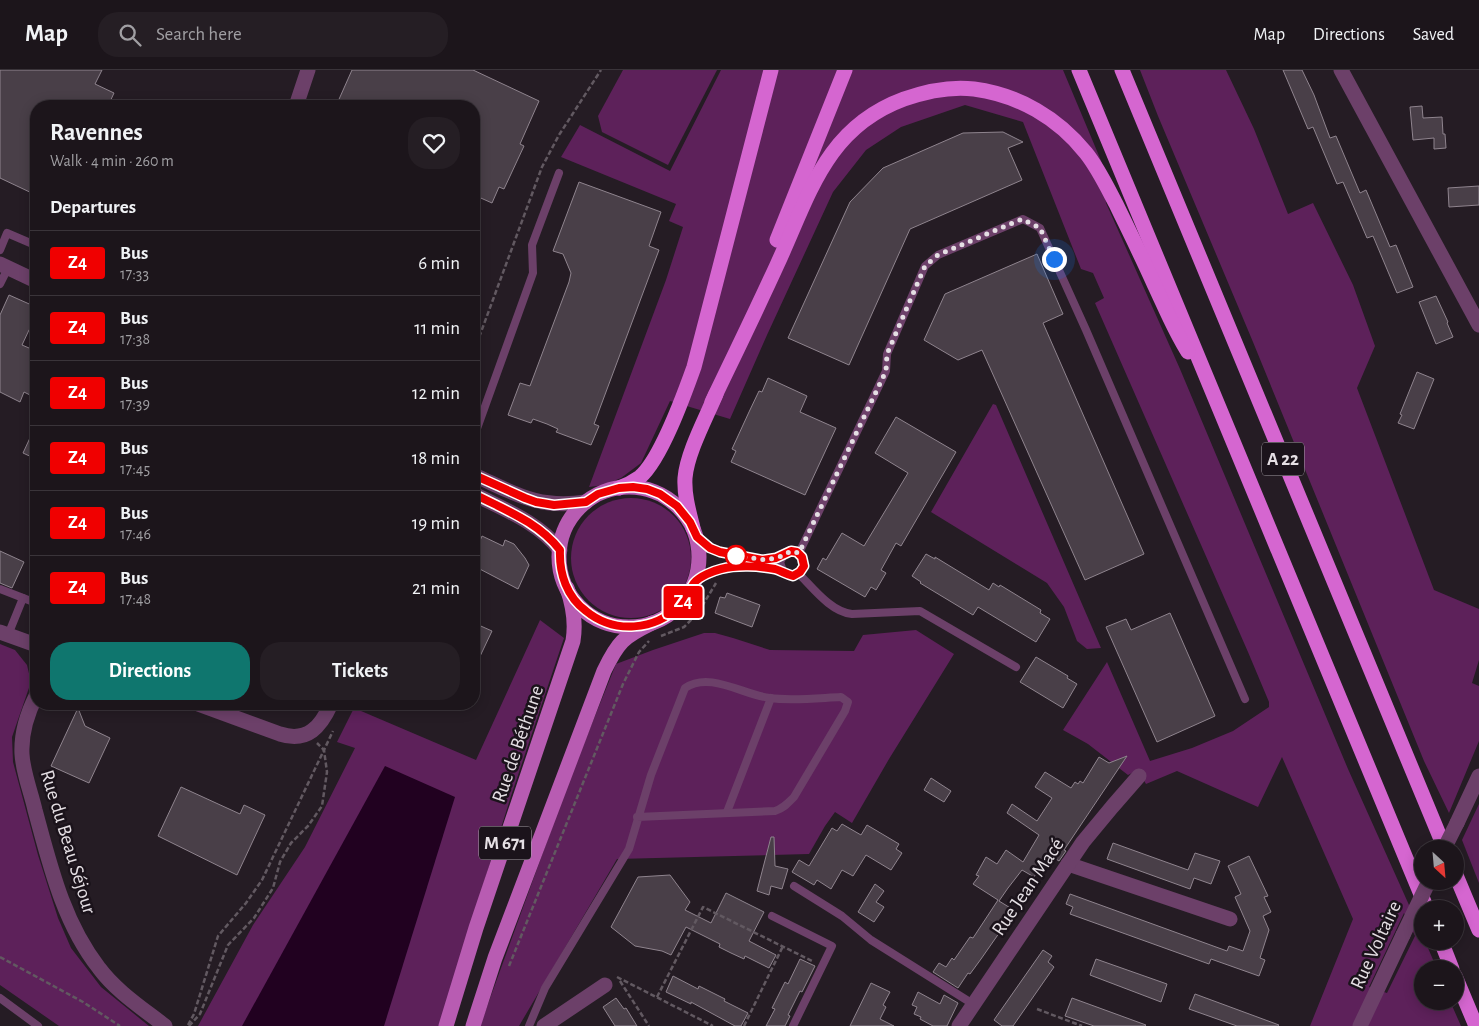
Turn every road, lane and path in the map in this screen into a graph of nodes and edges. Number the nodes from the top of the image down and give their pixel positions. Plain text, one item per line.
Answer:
1 (308, 70) edge
2 (601, 70) edge
3 (771, 70) edge
4 (845, 70) edge
5 (1079, 70) edge
6 (1122, 70) edge
7 (1341, 70) edge
8 (298, 100) edge
9 (559, 173) dead end
10 (30, 243) edge
11 (0, 250) edge
12 (4, 266) edge
13 (30, 278) edge
14 (0, 284) edge
15 (1479, 325) edge
16 (480, 336) edge
17 (1204, 373) junction
18 (712, 402) junction
19 (480, 421) edge
20 (480, 478) edge
21 (619, 488) junction
22 (480, 497) edge
23 (586, 502) junction
24 (695, 532) junction
25 (560, 550) junction
26 (799, 553) junction
27 (782, 556) junction
28 (718, 570) junction
29 (783, 571) junction
30 (799, 574) junction
31 (694, 583) junction
32 (567, 588) junction
33 (0, 589) edge
34 (24, 598) junction
35 (30, 600) edge
36 (656, 630) junction
37 (4, 633) edge
38 (651, 640) dead end
39 (30, 643) edge
40 (1016, 667) dead end
41 (771, 698) junction
42 (1245, 699) dead end
43 (31, 710) edge
44 (215, 710) edge
45 (328, 710) edge
46 (309, 733) junction
47 (324, 750) junction
48 (1139, 776) dead end
49 (1479, 776) edge
50 (727, 812) junction
51 (637, 817) junction
52 (1441, 840) edge
53 (1449, 840) edge
54 (1068, 864) junction
55 (794, 886) dead end
56 (1425, 890) edge
57 (1462, 890) edge
58 (1423, 900) edge
59 (772, 916) dead end
60 (1230, 919) dead end
61 (1479, 930) edge
62 (783, 946) junction
63 (0, 957) edge
64 (822, 966) junction
65 (508, 968) dead end
66 (611, 981) junction
67 (1464, 997) edge
68 (0, 998) edge
69 (657, 998) junction
70 (973, 1004) junction
71 (1037, 1009) dead end
72 (706, 1024) edge
73 (38, 1026) edge
74 (120, 1026) edge
75 (165, 1026) edge
76 (188, 1026) edge
77 (446, 1026) edge
78 (473, 1026) edge
79 (529, 1026) edge
80 (544, 1026) edge
81 (649, 1026) edge
82 (713, 1026) edge
83 (744, 1026) edge
84 (793, 1026) edge
85 (958, 1026) edge
86 (1082, 1026) edge
87 (1360, 1026) edge
88 (1476, 1026) edge

1 - 8 street
2 - 16 path
3 - 21 highway
4 - 18 highway
5 - 17 highway, A 22
6 - 52 highway, A 22
7 - 15 street
9 - 19 lane
10 - 11 lane
12 - 13 street
12 - 14 lane
17 - 18 highway
17 - 58 highway, A 22
18 - 24 highway
20 - 23 street
21 - 23 main road
21 - 24 main road
22 - 25 street
23 - 25 main road
24 - 27 lane
24 - 31 main road
25 - 32 main road
26 - 27 lane
26 - 30 lane
26 - 42 lane
27 - 29 lane
28 - 29 lane
28 - 31 lane
28 - 36 path
29 - 30 lane
30 - 40 lane
31 - 36 main road
32 - 36 main road
32 - 77 main road, Rue de Béthune / M 671
33 - 34 lane
34 - 35 lane
34 - 37 lane
36 - 78 main road, M 671
37 - 39 street
38 - 65 path
41 - 50 lane
41 - 50 lane
41 - 51 lane
43 - 75 street, Rue du Beau Séjour
44 - 46 street
45 - 46 street
46 - 47 path
47 - 76 path
47 - 76 path
48 - 54 street, Rue Jean Macé
49 - 53 street, bridge
50 - 51 lane
51 - 79 lane
54 - 60 street
54 - 70 street, Rue Jean Macé
55 - 70 lane
56 - 87 street, Rue Voltaire, bridge
57 - 61 highway
59 - 64 lane
62 - 64 path
62 - 69 path
62 - 83 path
63 - 74 path
64 - 84 lane
66 - 69 path
66 - 80 street
66 - 81 path
67 - 88 highway
68 - 73 lane
69 - 72 path
70 - 85 street, Rue Jean Macé
71 - 86 path
72 - 82 path

